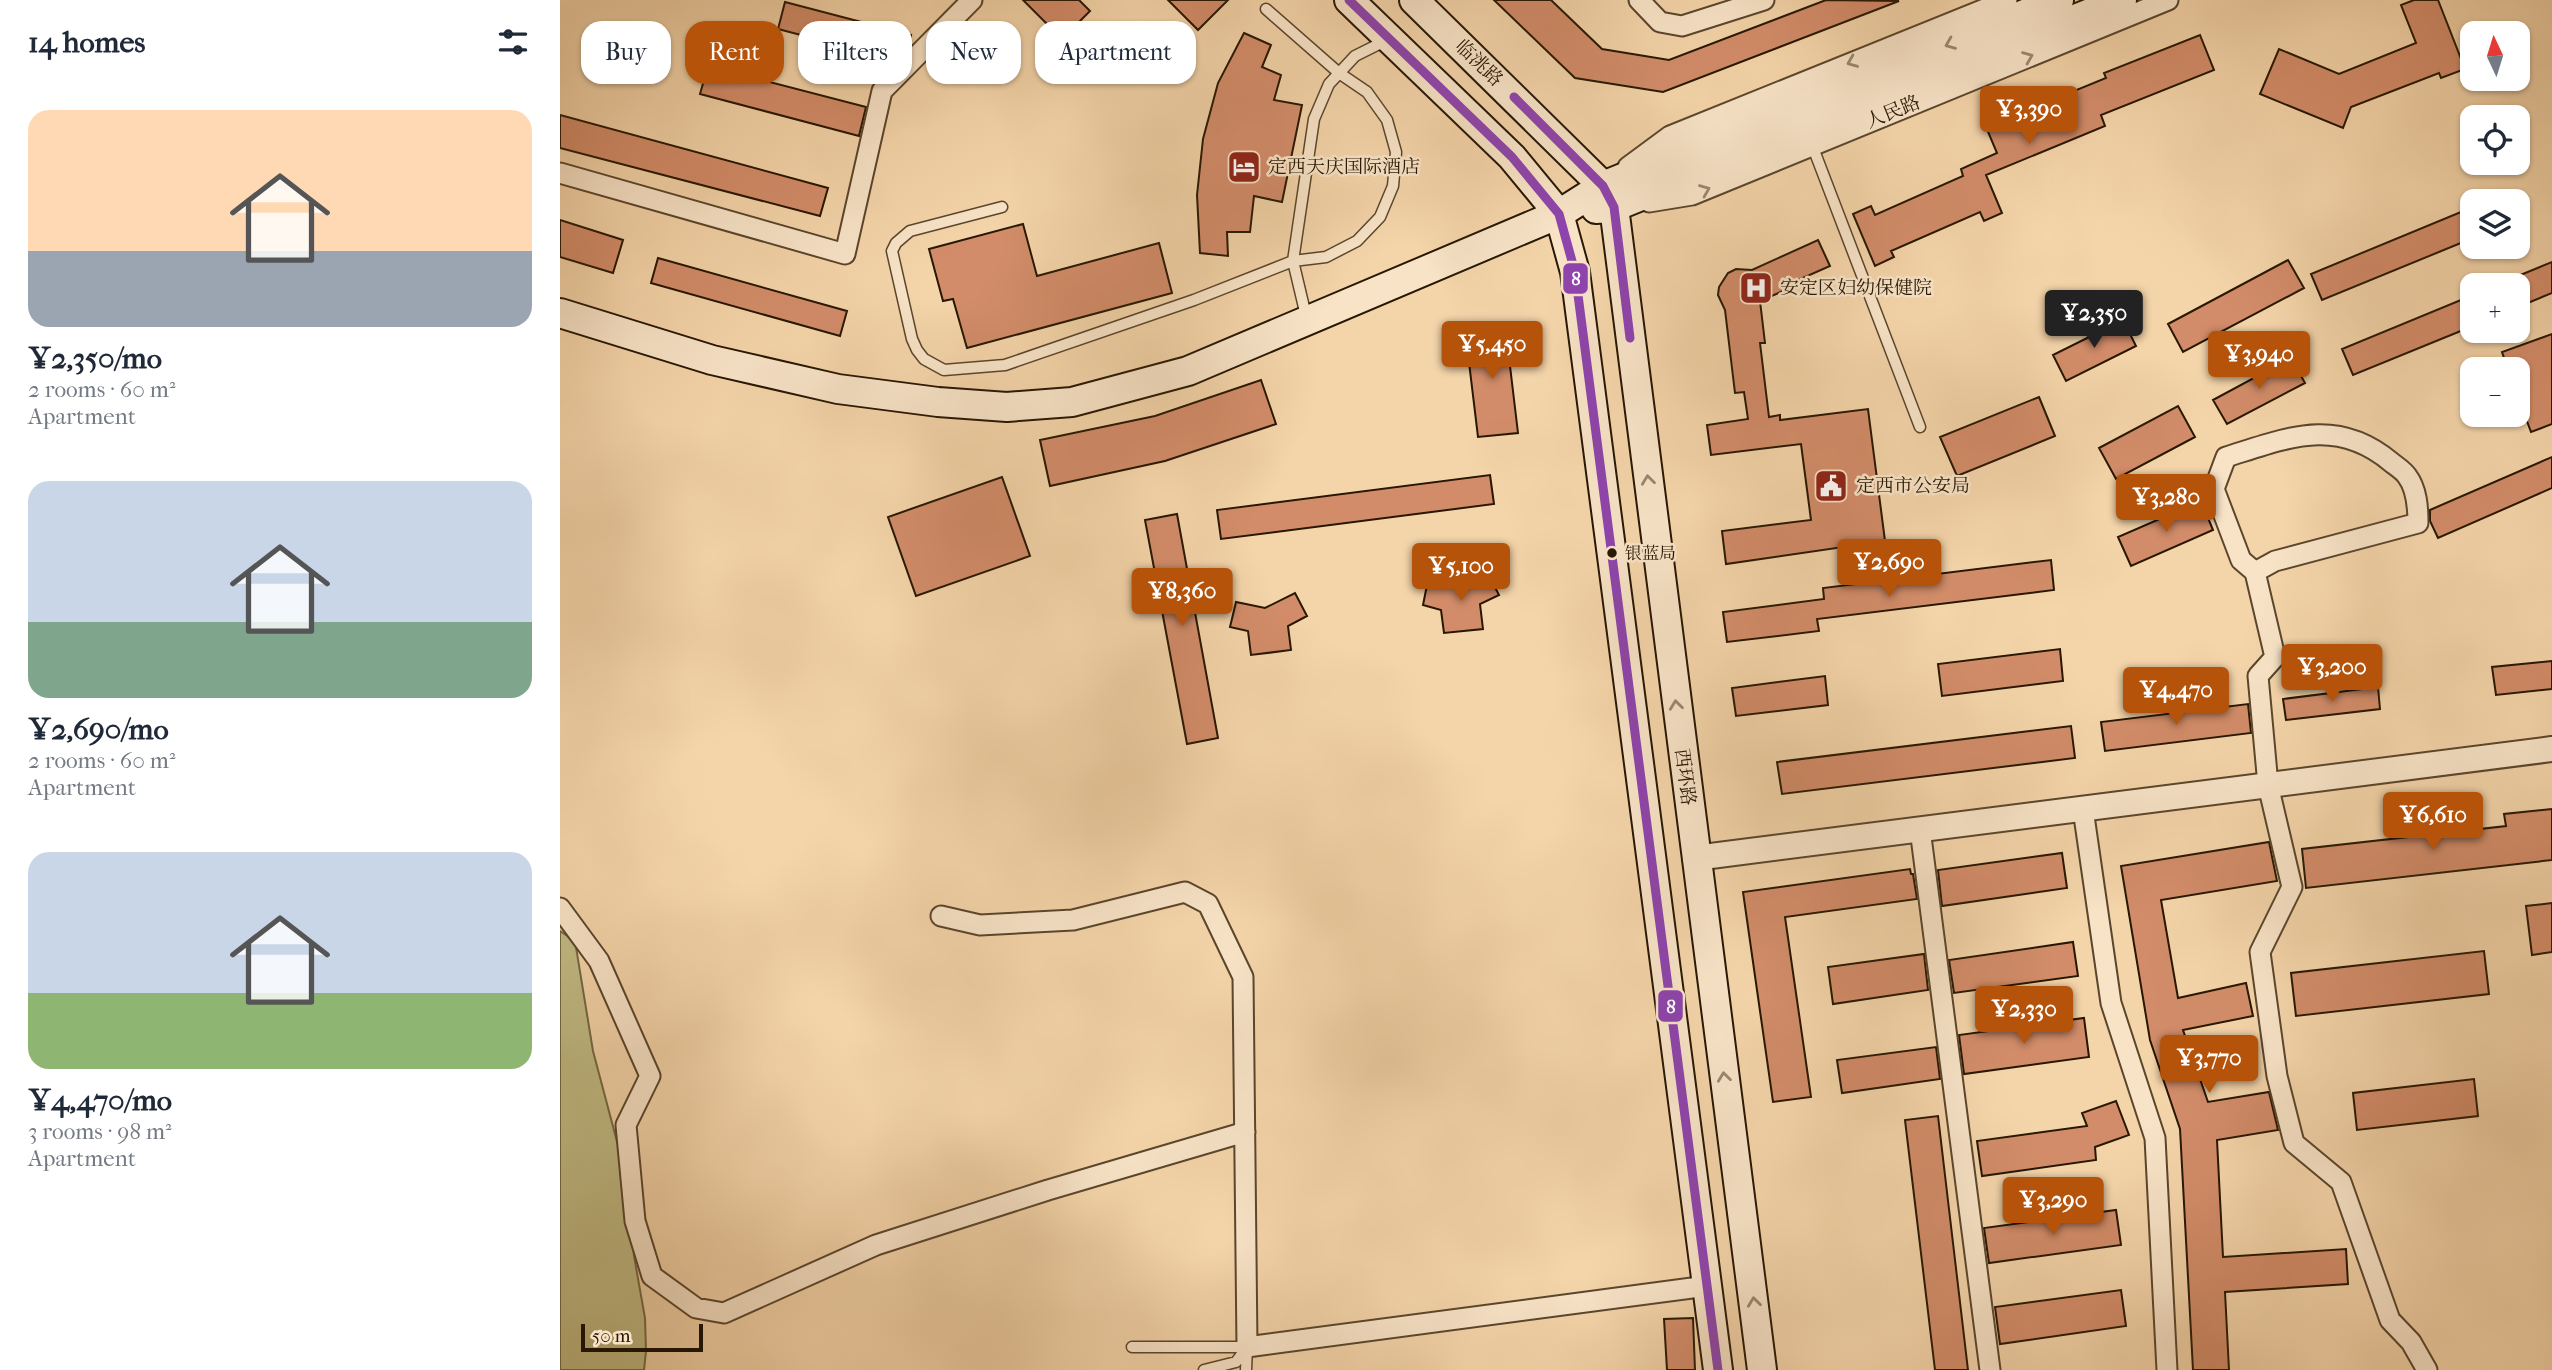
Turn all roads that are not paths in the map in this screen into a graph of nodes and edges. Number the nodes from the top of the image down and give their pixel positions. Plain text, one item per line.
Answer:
1 (972, 0) edge
2 (1349, 0) edge
3 (1414, 0) edge
4 (1639, 0) edge
5 (1763, 0) edge
6 (2007, 0) edge
7 (2059, 0) edge
8 (2122, 0) edge
9 (2168, 0) edge
10 (1266, 9) dead end
11 (1389, 38) junction
12 (1339, 73) junction
13 (1812, 145) junction
14 (560, 173) edge
15 (1609, 197) junction
16 (1002, 207) dead end
17 (1559, 214) junction
18 (1293, 261) junction
19 (560, 313) edge
20 (1307, 320) junction
21 (1920, 428) dead end
22 (2255, 572) junction
23 (2552, 749) edge
24 (2268, 785) junction
25 (2083, 809) junction
26 (1920, 829) junction
27 (1695, 858) junction
28 (560, 908) edge
29 (941, 916) dead end
30 (1245, 1132) junction
31 (1707, 1286) junction
32 (1132, 1347) dead end
33 (1247, 1347) junction
34 (1203, 1370) edge
35 (1246, 1370) edge
36 (1718, 1370) edge
37 (1762, 1370) edge
38 (1990, 1370) edge
39 (2167, 1370) edge
40 (2427, 1370) edge

1 - 14 street
2 - 11 main road
3 - 15 main road, 临洮路
4 - 5 street
6 -> 15 street, 人民路
7 -> 15 main road, 人民路
8 - 15 main road, 人民路
13 -> 9 street, 人民路
10 - 12 lane
11 - 12 lane
11 - 17 main road
12 - 18 lane
12 - 18 lane
15 -> 13 street, 人民路
13 - 21 lane
15 - 17 main road, 人民路
27 -> 15 main road, 西环路
16 - 18 lane
17 - 20 main road, 人民路
17 - 31 main road
18 - 20 lane
19 - 20 main road, 人民路
22 - 22 street
22 - 24 street
23 - 24 street
24 - 25 street
24 - 40 street
25 - 26 street
25 - 39 street
26 - 27 street
26 - 38 street
37 -> 27 main road, 西环路
28 - 30 street
29 - 30 street
30 - 33 street
31 - 33 street
31 - 36 main road
32 - 33 lane
33 - 34 lane
33 - 35 lane

